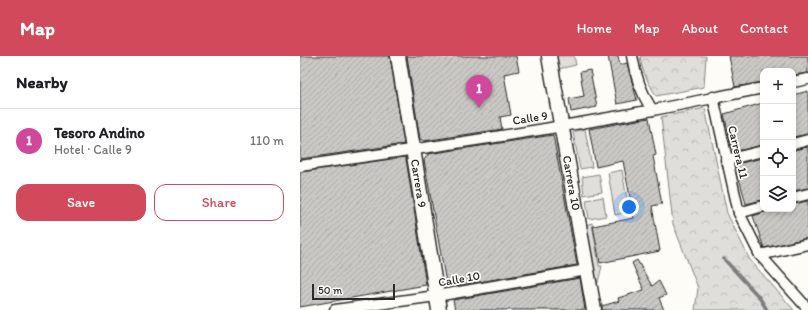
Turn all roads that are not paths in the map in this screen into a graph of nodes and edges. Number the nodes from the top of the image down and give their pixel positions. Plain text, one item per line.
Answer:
1 (398, 56) edge
2 (549, 56) edge
3 (632, 56) edge
4 (808, 79) edge
5 (796, 81) edge
6 (760, 89) edge
7 (713, 97) junction
8 (652, 110) junction
9 (561, 126) junction
10 (808, 140) edge
11 (796, 143) edge
12 (414, 150) junction
13 (760, 152) edge
14 (726, 160) junction
15 (300, 166) edge
16 (808, 194) edge
17 (796, 197) edge
18 (760, 207) edge
19 (739, 213) junction
20 (808, 244) edge
21 (760, 255) junction
22 (587, 270) junction
23 (436, 296) junction
24 (808, 309) edge
25 (335, 310) edge
26 (439, 310) edge
27 (594, 310) edge

1 - 12 main road, Carrera 9
2 - 9 main road, Carrera 10
3 - 8 street
4 - 5 street
6 - 7 street, Calle 9
7 - 8 street, Calle 9
7 - 14 street, Carrera 11
8 - 9 street, Calle 9
9 - 12 street, Calle 9
9 - 22 main road, Carrera 10
10 - 11 street
12 - 15 street, Calle 9
12 - 23 main road, Carrera 9
13 - 14 street
14 - 19 street, Carrera 11
16 - 17 street
18 - 19 street
19 - 21 street, Carrera 11
20 - 21 street
21 - 24 street, Carrera 11
22 - 23 street, Calle 10
22 - 27 main road, Carrera 10
23 - 25 street, Calle 10
23 - 26 main road, Carrera 9

